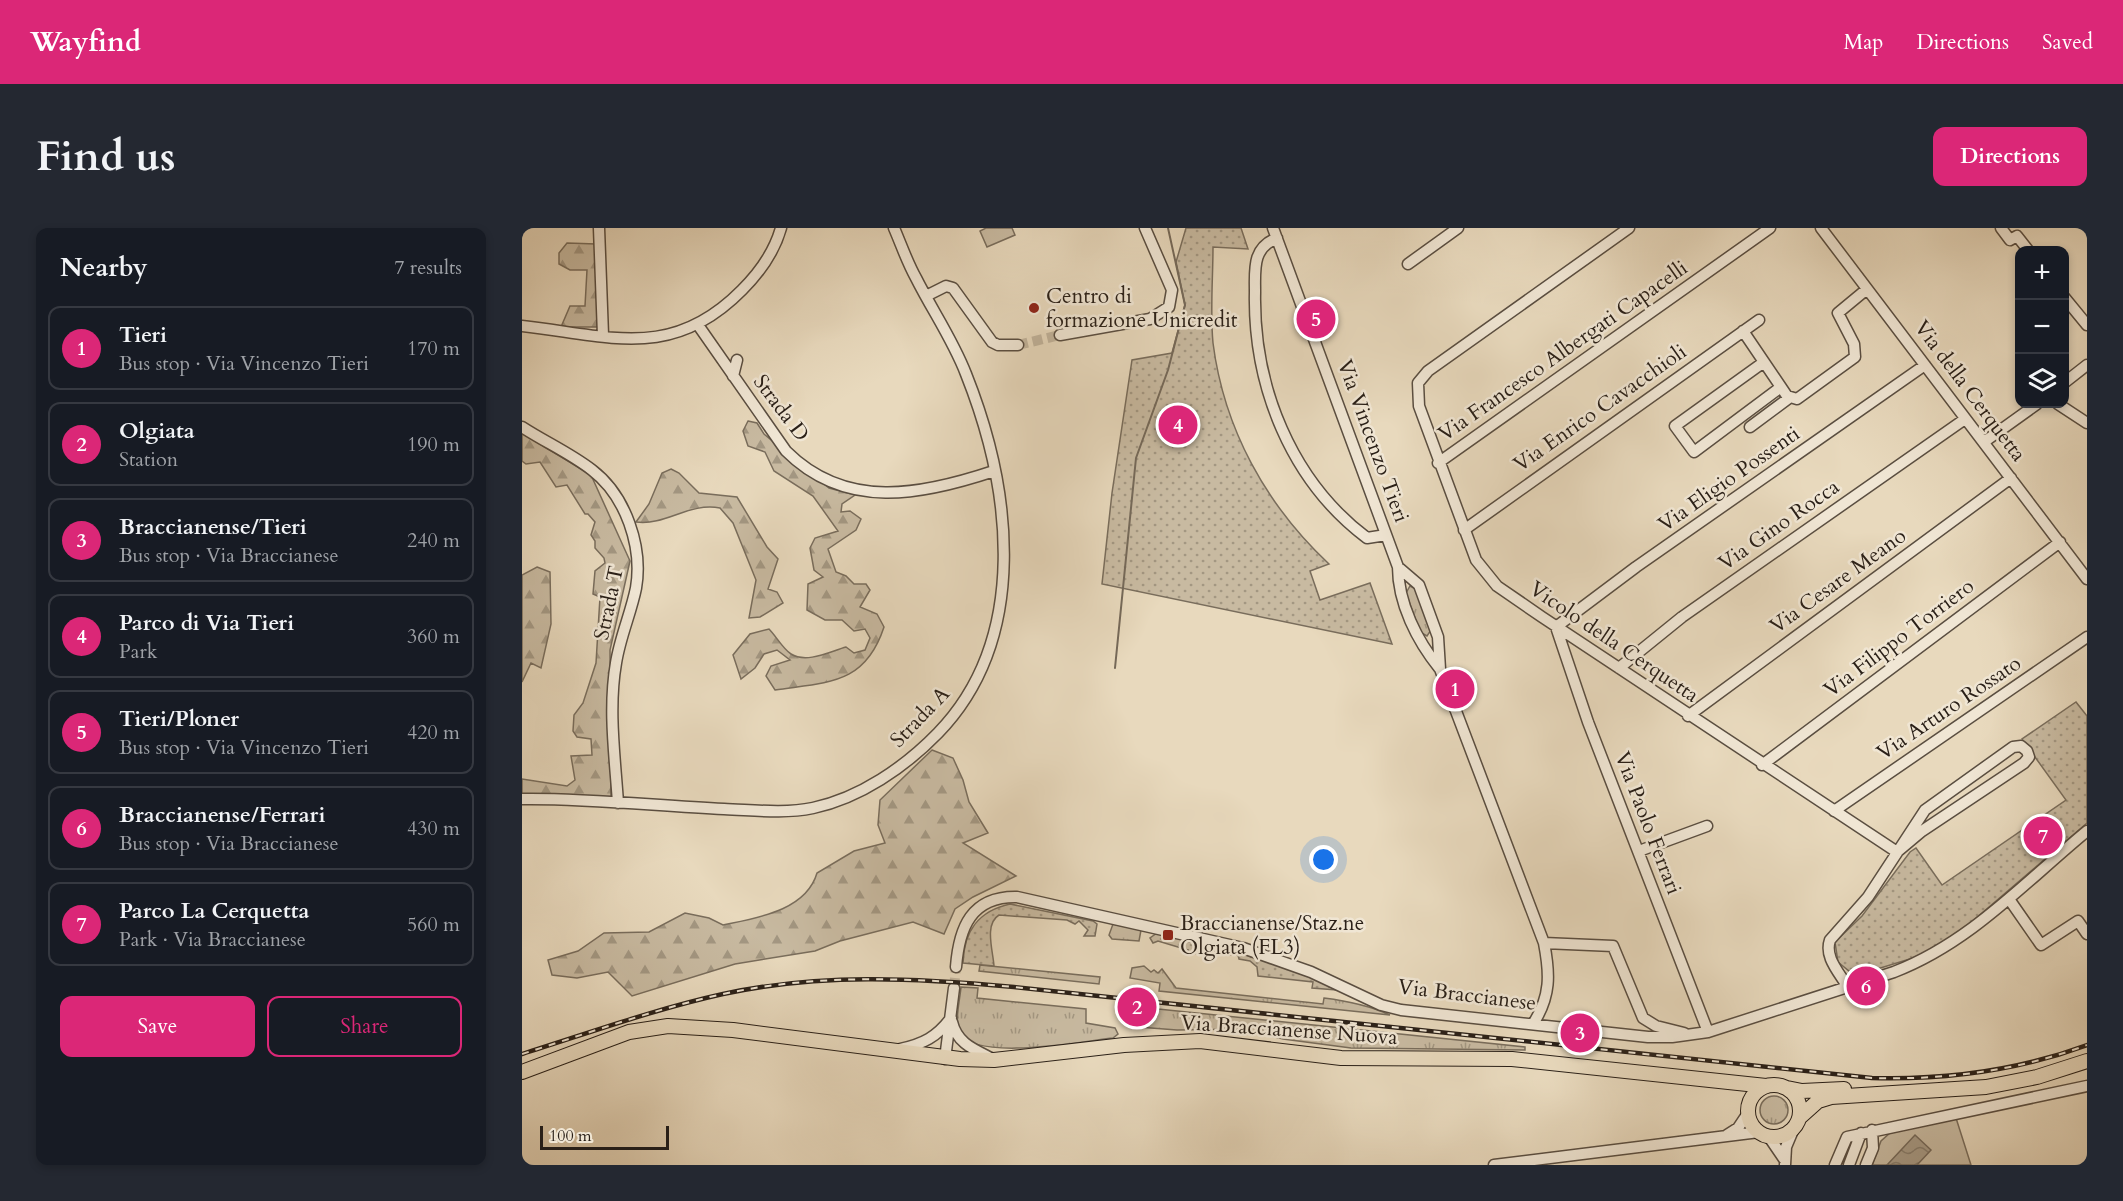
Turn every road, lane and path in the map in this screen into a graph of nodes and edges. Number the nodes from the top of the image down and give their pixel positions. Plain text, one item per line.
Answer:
1 (599, 228) edge
2 (781, 228) edge
3 (894, 228) edge
4 (1145, 228) edge
5 (1458, 228) edge
6 (1629, 228) edge
7 (1770, 228) edge
8 (1821, 228) edge
9 (2001, 228) edge
10 (1275, 233) edge
11 (2025, 246) edge
12 (1408, 264) dead end
13 (1867, 289) junction
14 (926, 296) junction
15 (2066, 300) edge
16 (1759, 320) dead end
17 (698, 325) junction
18 (2087, 325) edge
19 (522, 326) edge
20 (1743, 331) junction
21 (603, 335) junction
22 (1060, 335) tunnel mouth
23 (1018, 345) tunnel mouth
24 (737, 360) dead end
25 (1764, 362) junction
26 (1925, 365) junction
27 (2087, 365) edge
28 (733, 376) junction
29 (2069, 379) edge
30 (1781, 387) junction
31 (1789, 398) junction
32 (2031, 408) edge
33 (2064, 408) edge
34 (1965, 419) junction
35 (2087, 423) edge
36 (522, 427) edge
37 (1750, 427) dead end
38 (1984, 442) junction
39 (1438, 463) junction
40 (994, 471) junction
41 (2011, 478) junction
42 (1464, 530) junction
43 (1386, 535) junction
44 (2060, 542) junction
45 (1398, 567) junction
46 (2087, 579) edge
47 (1419, 585) junction
48 (1399, 589) junction
49 (1556, 627) junction
50 (1437, 635) junction
51 (2087, 637) edge
52 (1419, 639) junction
53 (1619, 668) junction
54 (1440, 669) junction
55 (1688, 716) junction
56 (1762, 765) junction
57 (522, 799) edge
58 (618, 804) junction
59 (1834, 811) junction
60 (1707, 826) dead end
61 (2087, 831) edge
62 (1639, 851) junction
63 (1898, 852) junction
64 (2009, 898) junction
65 (2087, 934) edge
66 (1544, 943) junction
67 (956, 967) tunnel mouth
68 (1847, 986) junction
69 (954, 988) tunnel mouth
70 (951, 1018) junction
71 (1533, 1024) junction
72 (1708, 1032) junction
73 (1692, 1035) junction
74 (891, 1050) junction
75 (945, 1059) junction
76 (994, 1060) junction
77 (2087, 1061) edge
78 (522, 1072) edge
79 (1725, 1083) junction
80 (1766, 1086) junction
81 (2087, 1086) edge
82 (1787, 1088) junction
83 (1900, 1093) junction
84 (1748, 1110) junction
85 (1797, 1123) junction
86 (1889, 1127) junction
87 (1867, 1132) junction
88 (1764, 1134) junction
89 (1724, 1136) junction
90 (1873, 1148) junction
91 (1841, 1150) junction
92 (1851, 1160) edge
93 (1784, 1162) edge
94 (1867, 1162) edge
95 (1494, 1165) edge
96 (1835, 1165) edge

1 - 21 street
2 - 17 street
3 - 14 street, Strada A
4 - 22 street
5 - 12 street
6 - 39 street, Vicolo della Cerquetta
7 - 39 street, Via Francesco Albergati Capacelli
8 - 13 street, Via della Cerquetta
9 - 11 street
10 - 43 street, Via Vincenzo Tieri
10 - 43 street
13 - 26 street, Via della Cerquetta
13 - 31 street
14 - 23 street
14 - 40 street, Strada A
15 - 18 street
16 - 20 street, Via Enrico Cavacchioli
17 - 21 street
17 - 28 street, Strada D
19 - 21 street
20 - 25 street
20 - 42 street, Via Enrico Cavacchioli
24 - 28 street
25 - 30 street
25 - 30 street
26 - 34 street, Via della Cerquetta
26 - 49 street, Via Eligio Possenti
27 - 29 street
28 - 40 street, Strada D
30 - 31 street
31 - 37 street
32 - 38 street
33 - 35 street
34 - 38 street, Via della Cerquetta
34 - 53 street, Via Gino Rocca
36 - 58 street, Strada T
38 - 41 street, Via della Cerquetta
39 - 42 street, Vicolo della Cerquetta
40 - 58 street, Strada A
41 - 44 street, Via della Cerquetta
41 - 55 street, Via Cesare Meano
42 - 49 street, Vicolo della Cerquetta
43 - 45 street, Via Vincenzo Tieri
44 - 46 street, Via della Cerquetta
44 - 56 street, Via Filippo Torriero
45 - 47 street, Via Vincenzo Tieri
45 - 48 street, Via Vincenzo Tieri
47 - 48 street
47 - 50 street, Via Vincenzo Tieri
48 - 52 street, Via Vincenzo Tieri
49 - 53 street, Vicolo della Cerquetta
49 - 62 street, Via Paolo Ferrari
50 - 52 street
50 - 54 street, Via Vincenzo Tieri
51 - 59 street, Via Arturo Rossato
52 - 54 street, Via Vincenzo Tieri
53 - 55 street, Vicolo della Cerquetta
54 - 66 street, Via Vincenzo Tieri
55 - 56 street, Vicolo della Cerquetta
56 - 59 street, Vicolo della Cerquetta
57 - 58 street, Strada A
59 - 63 street, Vicolo della Cerquetta
60 - 62 street
61 - 64 street, Via Braccianese
62 - 72 street, Via Paolo Ferrari
63 - 63 street
63 - 68 street
64 - 65 street
64 - 68 street, Via Braccianese
66 - 71 street, Via Vincenzo Tieri
66 - 73 street
67 - 71 street, Via Braccianese
68 - 72 street, Via Braccianese
69 - 70 street
70 - 74 street
70 - 75 street
70 - 76 street
71 - 73 street, Via Braccianese
72 - 73 street, Via Braccianese
74 - 75 main road
74 - 78 main road
75 - 76 main road
76 - 79 main road, Via Braccianense Nuova
77 - 83 main road
79 - 80 main road, Via Braccianense Nuova
79 - 84 main road
80 - 82 main road
80 - 84 main road
81 - 86 street
82 - 83 main road
82 - 85 main road
83 - 85 main road
84 - 88 main road
84 - 89 street
85 - 88 main road
85 - 93 street
86 - 87 street
86 - 90 street
87 - 90 street
87 - 91 street
87 - 92 street
88 - 89 street
88 - 93 street
89 - 95 street
90 - 94 street
91 - 92 street
91 - 96 street
92 - 94 street

